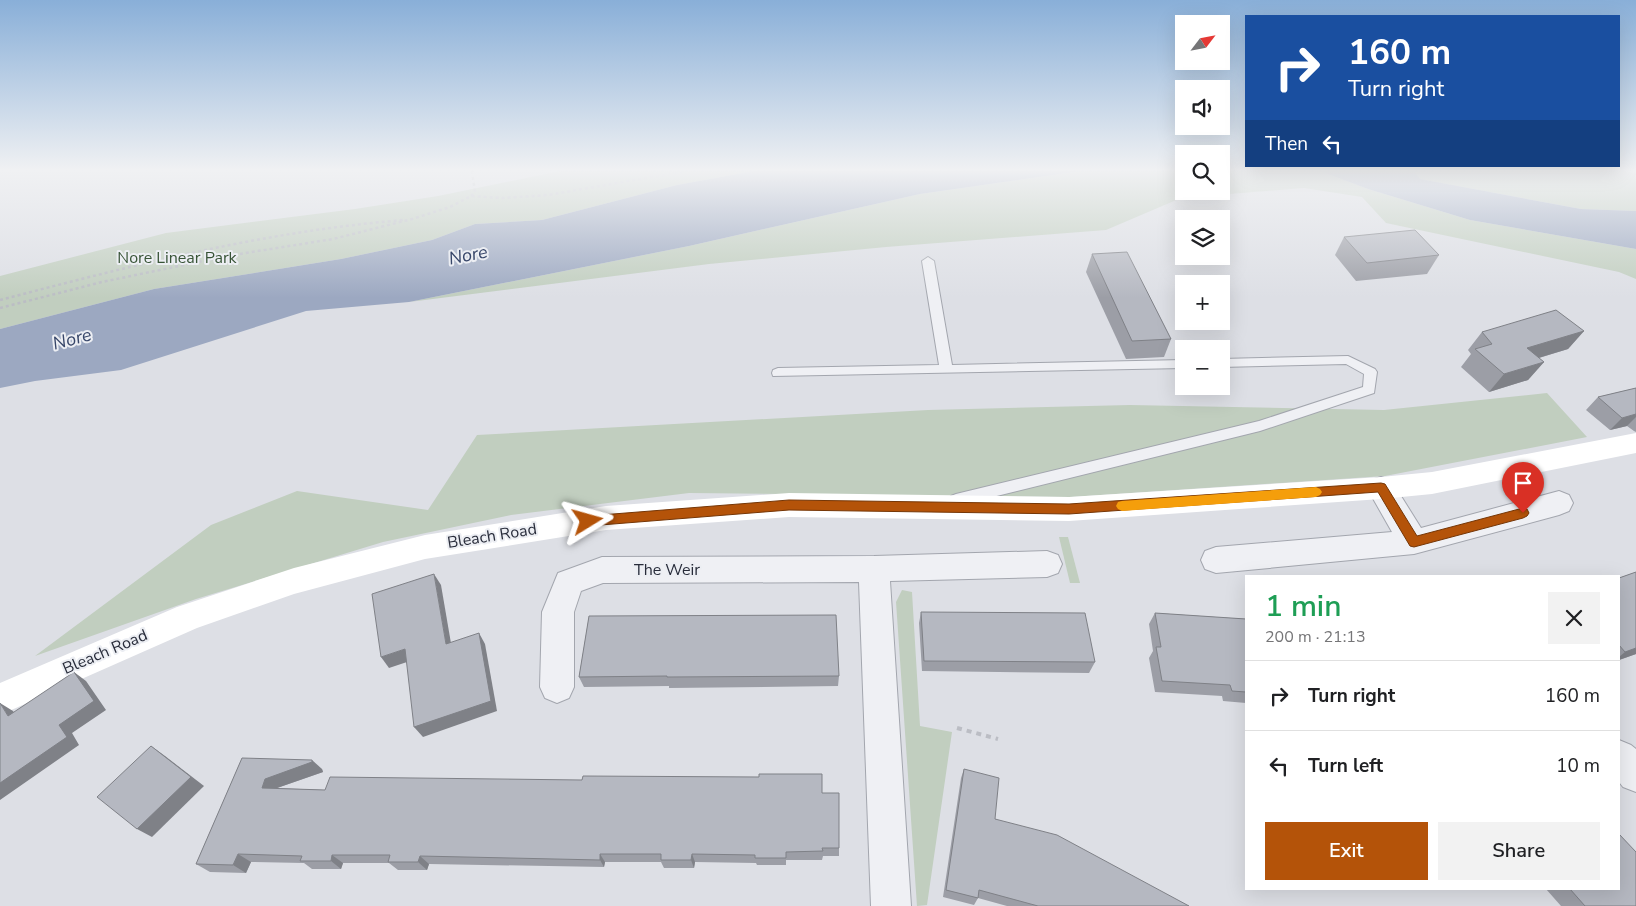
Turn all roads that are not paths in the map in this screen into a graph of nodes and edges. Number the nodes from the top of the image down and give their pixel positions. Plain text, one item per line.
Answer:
1 (928, 261) dead end
2 (1230, 363) edge
3 (1175, 364) edge
4 (946, 369) junction
5 (778, 373) dead end
6 (1636, 444) edge
7 (1381, 488) junction
8 (1559, 503) dead end
9 (928, 507) junction
10 (1414, 542) junction
11 (1216, 560) dead end
12 (1047, 564) dead end
13 (874, 569) junction
14 (558, 687) dead end
15 (0, 699) edge
16 (1620, 758) edge
17 (1636, 774) edge
18 (891, 906) edge

1 - 4 lane
2 - 9 lane
3 - 4 lane
4 - 5 lane
6 - 7 street, Bleach Road
7 - 9 street, Bleach Road
7 - 10 street
8 - 10 street
9 - 15 street, Bleach Road
10 - 11 street
12 - 13 street, The Weir
13 - 14 street, The Weir
13 - 18 street
16 - 17 street

